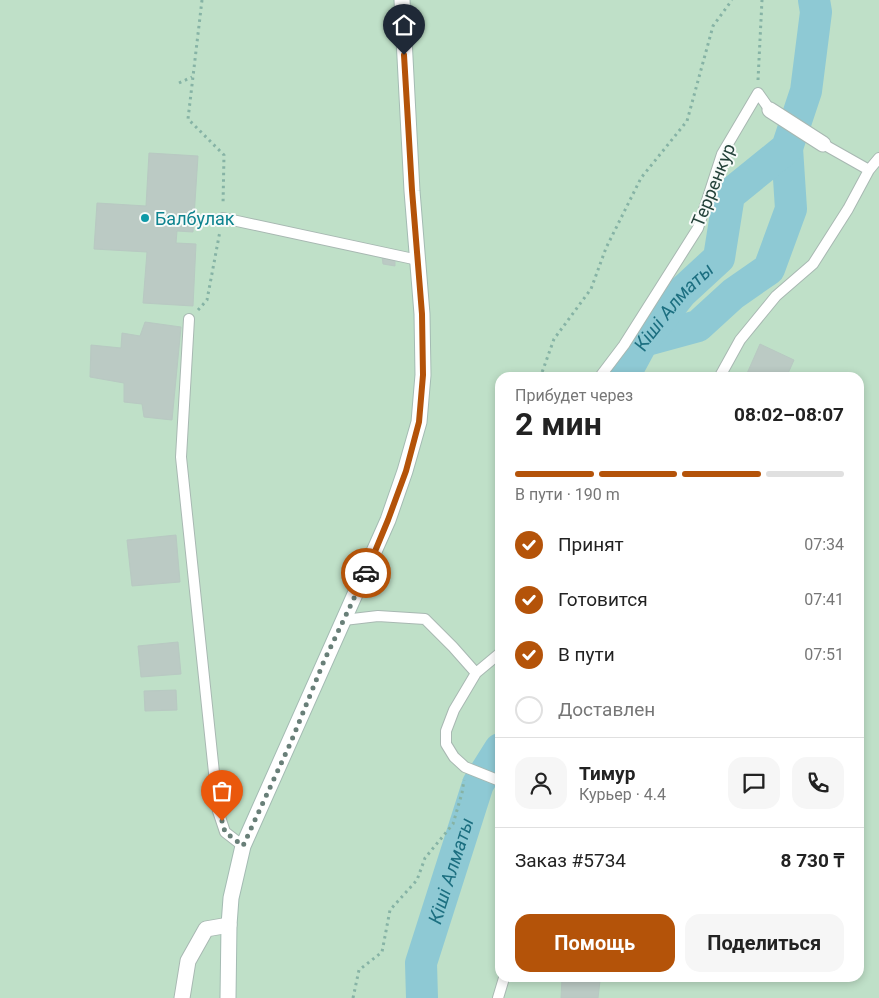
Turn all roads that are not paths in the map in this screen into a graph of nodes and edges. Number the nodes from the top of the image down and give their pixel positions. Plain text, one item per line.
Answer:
1 (402, 0) edge
2 (770, 110) joint
3 (823, 144) joint
4 (879, 158) edge
5 (869, 170) junction
6 (223, 218) road end
7 (418, 260) junction
8 (189, 319) road end
9 (603, 372) edge
10 (722, 372) edge
11 (344, 620) junction
12 (495, 657) edge
13 (476, 673) junction
14 (495, 780) edge
15 (243, 846) junction
16 (228, 925) junction
17 (503, 982) edge
18 (182, 998) edge
19 (228, 998) edge
20 (498, 998) edge

1 - 7 main road
2 - 3 main road
2 - 9 lane, Терренкур
3 - 5 lane
4 - 5 lane
5 - 10 lane
6 - 7 lane
7 - 11 main road
8 - 15 lane
11 - 13 lane
11 - 15 main road
12 - 13 lane
13 - 14 lane
15 - 16 main road
16 - 18 main road
16 - 19 main road
17 - 20 lane

